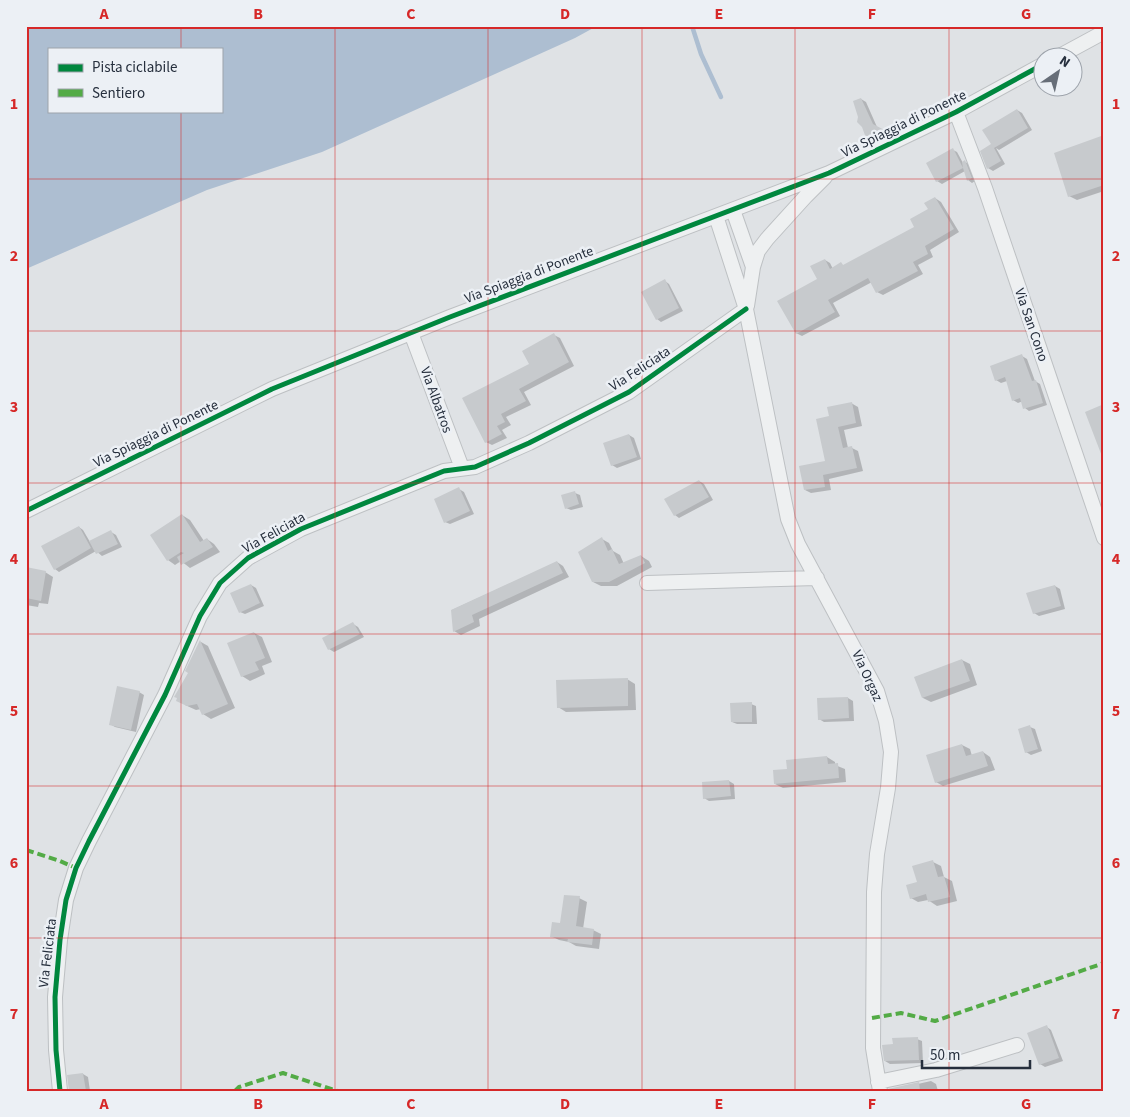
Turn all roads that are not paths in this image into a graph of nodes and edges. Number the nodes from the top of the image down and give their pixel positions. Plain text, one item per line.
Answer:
1 (1104, 32) edge
2 (1074, 48) edge
3 (1032, 70) edge
4 (956, 112) junction
5 (829, 173) junction
6 (733, 210) junction
7 (716, 216) junction
8 (753, 267) junction
9 (746, 309) junction
10 (411, 333) junction
11 (462, 468) junction
12 (26, 512) edge
13 (1104, 538) edge
14 (817, 578) junction
15 (647, 583) dead end
16 (1018, 1046) dead end
17 (879, 1086) edge
18 (60, 1091) edge

1 - 2 street
3 - 4 street, Via Spiaggia di Ponente
4 - 5 street, Via Spiaggia di Ponente
4 - 13 street, Via San Cono
5 - 6 street, Via Spiaggia di Ponente
5 - 8 street
6 - 7 street, Via Spiaggia di Ponente
6 - 8 street
7 - 9 street
7 - 10 street, Via Spiaggia di Ponente
8 - 9 street
9 - 11 street, Via Feliciata
9 - 14 street, Via Orgaz
10 - 11 street, Via Albatros
10 - 12 street, Via Spiaggia di Ponente
11 - 18 street, Via Feliciata
14 - 15 street
14 - 17 street, Via Orgaz
16 - 17 street

